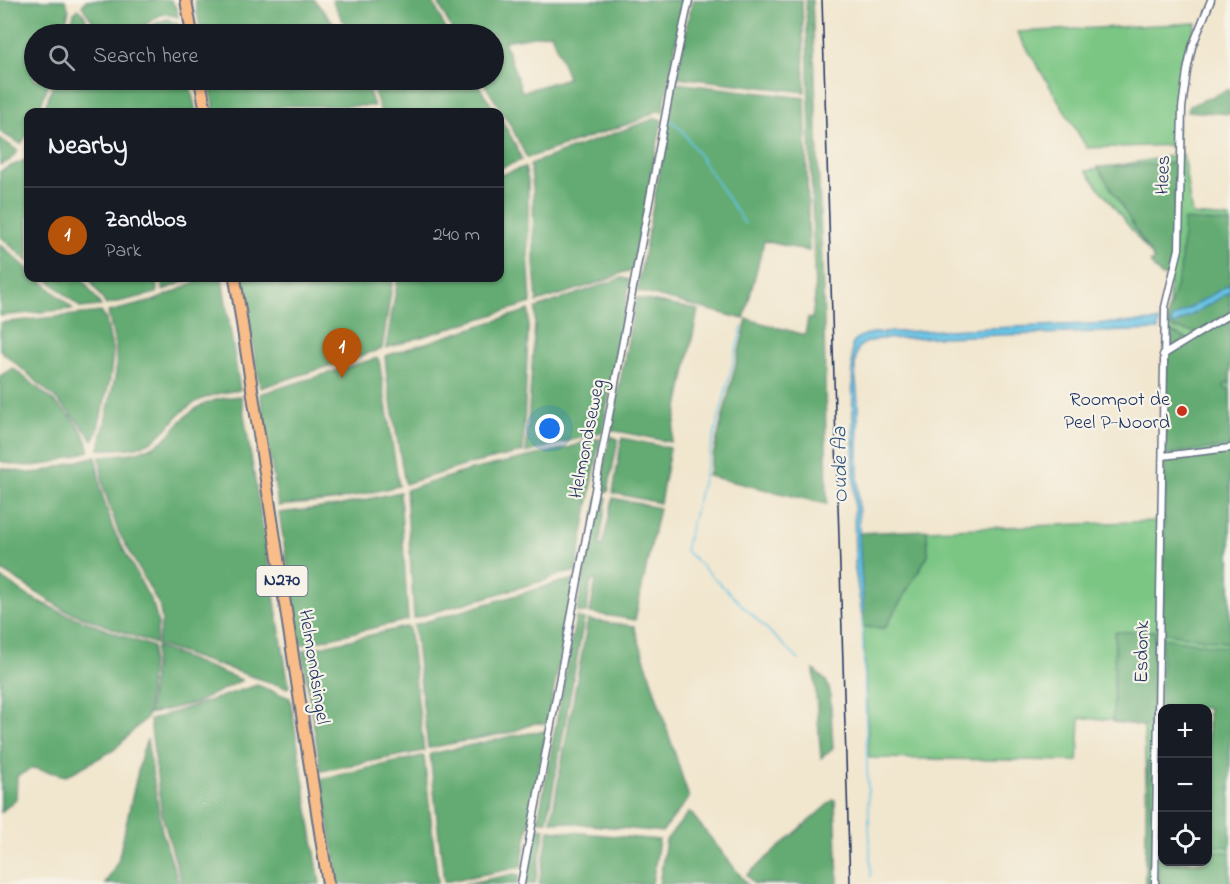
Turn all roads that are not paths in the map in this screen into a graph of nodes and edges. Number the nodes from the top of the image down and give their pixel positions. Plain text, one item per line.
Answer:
1 (186, 0) edge
2 (689, 0) edge
3 (1210, 0) edge
4 (190, 24) edge
5 (202, 90) edge
6 (205, 108) edge
7 (236, 282) edge
8 (1230, 314) edge
9 (1163, 355) junction
10 (1230, 448) edge
11 (1163, 456) junction
12 (328, 884) edge
13 (521, 884) edge
14 (1155, 884) edge

1 - 4 main road
2 - 13 street, Helmondseweg
3 - 9 street, Hees
5 - 6 main road
7 - 12 main road, Helmondsingel / N270
8 - 9 street
9 - 11 street, Hees
10 - 11 street
11 - 14 street, Esdonk

